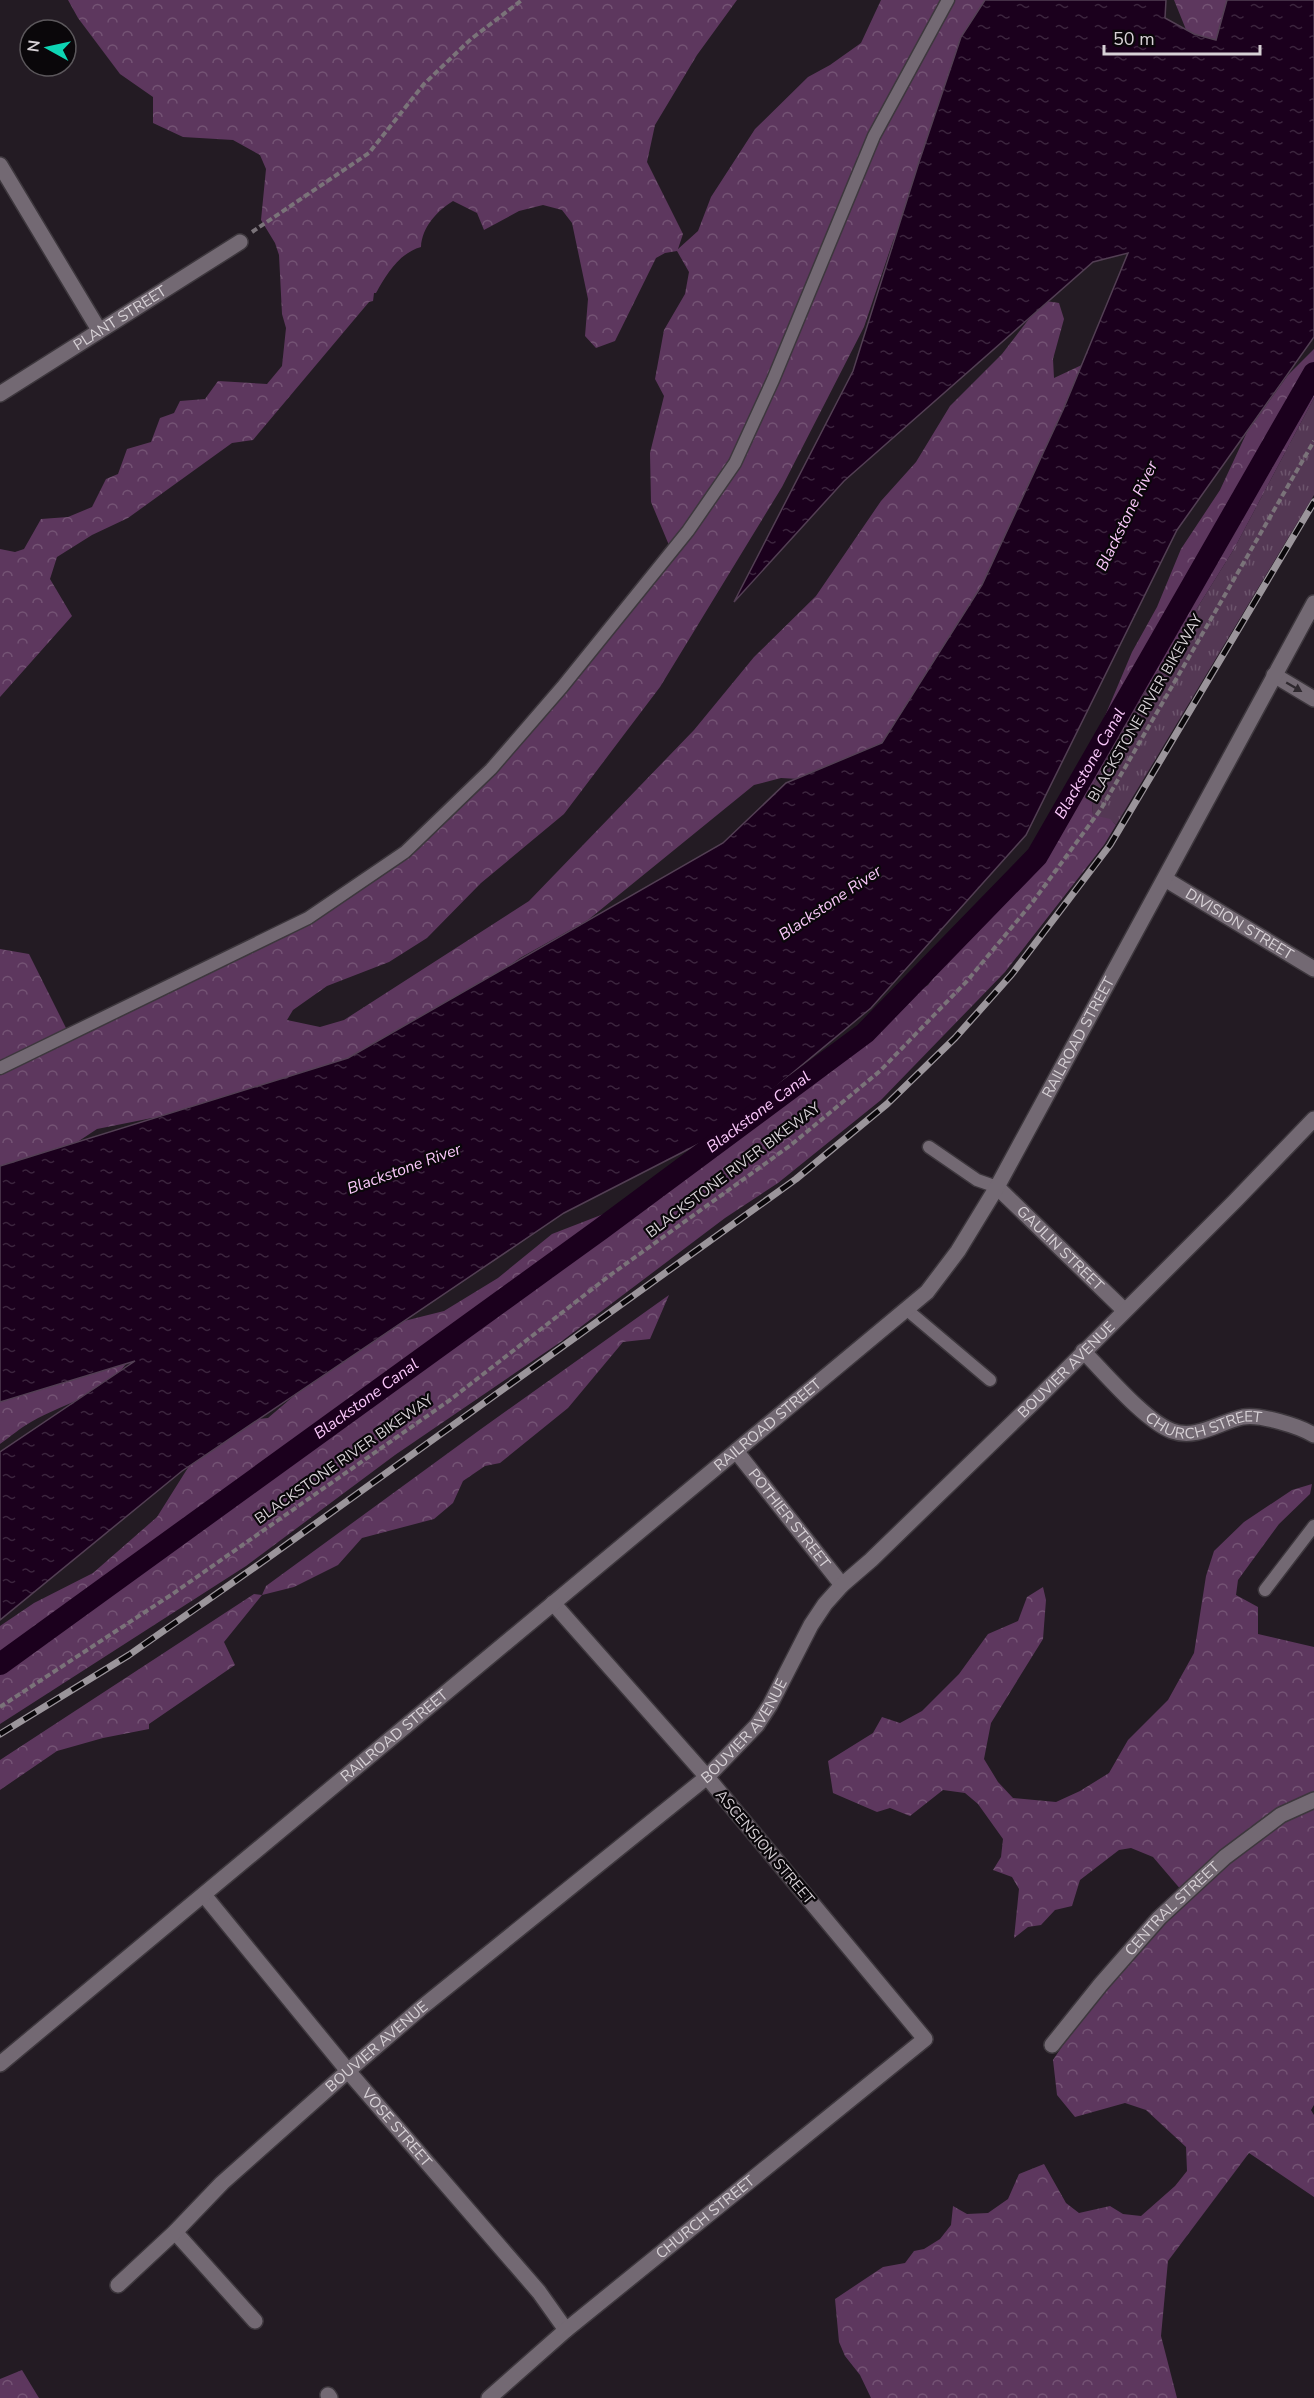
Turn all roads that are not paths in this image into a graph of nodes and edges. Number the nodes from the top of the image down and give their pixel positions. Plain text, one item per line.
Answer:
1 (948, 0) edge
2 (0, 165) edge
3 (240, 242) road end
4 (99, 330) junction
5 (0, 394) edge
6 (1313, 607) edge
7 (1274, 675) junction
8 (1314, 699) edge
9 (1165, 879) junction
10 (1314, 969) edge
11 (0, 1068) edge
12 (1314, 1119) edge
13 (929, 1147) dead end
14 (997, 1187) junction
15 (906, 1309) junction
16 (1124, 1310) junction
17 (1083, 1352) junction
18 (990, 1380) dead end
19 (1314, 1435) edge
20 (736, 1451) junction
21 (1314, 1526) edge
22 (842, 1585) junction
23 (1265, 1590) dead end
24 (553, 1603) junction
25 (707, 1777) junction
26 (1314, 1800) edge
27 (204, 1895) junction
28 (926, 2039) joint
29 (1052, 2045) dead end
30 (0, 2064) edge
31 (348, 2071) junction
32 (175, 2232) junction
33 (118, 2285) dead end
34 (255, 2321) dead end
35 (566, 2330) junction
36 (489, 2398) edge

1 - 11 lane
2 - 4 street
3 - 4 street, PLANT STREET
4 - 5 street, PLANT STREET
6 - 7 street, RAILROAD STREET
7 -> 8 street
7 - 9 street, RAILROAD STREET
9 - 10 street, DIVISION STREET
9 - 14 street, RAILROAD STREET
12 - 16 street, BOUVIER AVENUE
13 - 14 lane
14 - 15 street, RAILROAD STREET
14 - 16 street, GAULIN STREET
15 - 18 lane
15 - 20 street, RAILROAD STREET
16 - 17 street, BOUVIER AVENUE
17 - 19 street, CHURCH STREET
17 - 22 street, BOUVIER AVENUE
20 - 22 street, POTHIER STREET
20 - 24 street, RAILROAD STREET
21 - 23 lane
22 - 25 street, BOUVIER AVENUE
24 - 25 street, ASCENSION STREET
24 - 27 street, RAILROAD STREET
25 - 28 street, ASCENSION STREET
25 - 31 street, BOUVIER AVENUE
26 - 29 street, CENTRAL STREET
27 - 30 street, RAILROAD STREET
27 - 31 street, VOSE STREET
28 - 35 street, CHURCH STREET
31 - 32 street, BOUVIER AVENUE
31 - 35 street, VOSE STREET
32 - 33 street, BOUVIER AVENUE
32 - 34 street
35 - 36 street, CHURCH STREET

